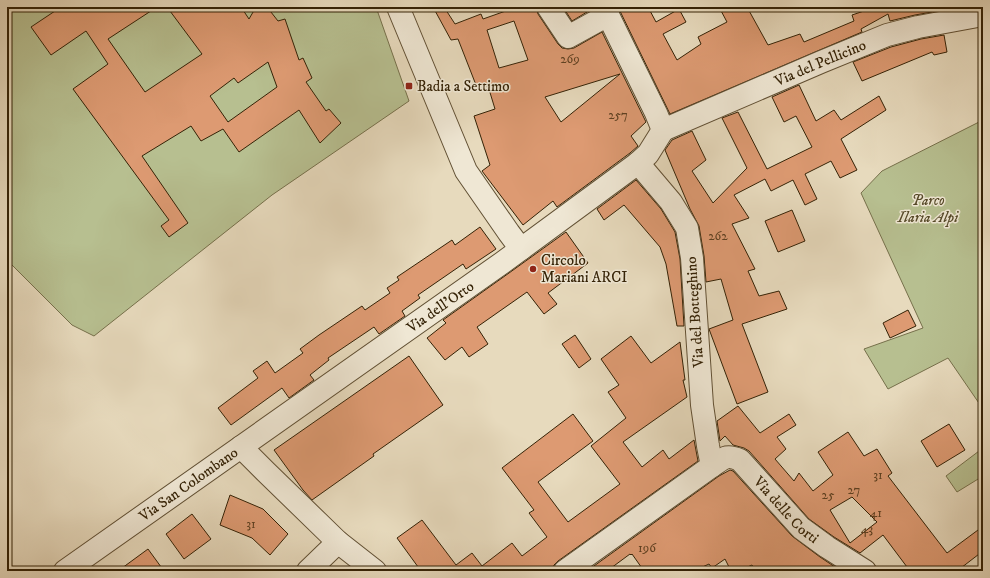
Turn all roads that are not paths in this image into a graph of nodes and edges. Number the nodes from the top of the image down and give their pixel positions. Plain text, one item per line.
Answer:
1 (398, 7) edge
2 (548, 7) edge
3 (606, 11) edge
4 (983, 15) edge
5 (663, 130) junction
6 (638, 163) junction
7 (521, 249) junction
8 (241, 447) junction
9 (712, 466) junction
10 (338, 542) junction
11 (65, 571) edge
12 (308, 571) edge
13 (375, 571) edge
14 (565, 571) edge
15 (864, 571) edge

1 - 7 street
2 - 3 street
3 - 5 street
4 - 5 street, Via del Pellicino
5 - 6 street
6 - 7 street, Via dell'Orto
6 - 9 street, Via del Botteghino
7 - 8 street, Via dell'Orto
8 - 10 street, Via San Colombano
8 - 11 street, Via San Colombano
9 - 14 street
9 - 15 street, Via delle Corti
10 - 12 street
10 - 13 street, Via San Colombano

